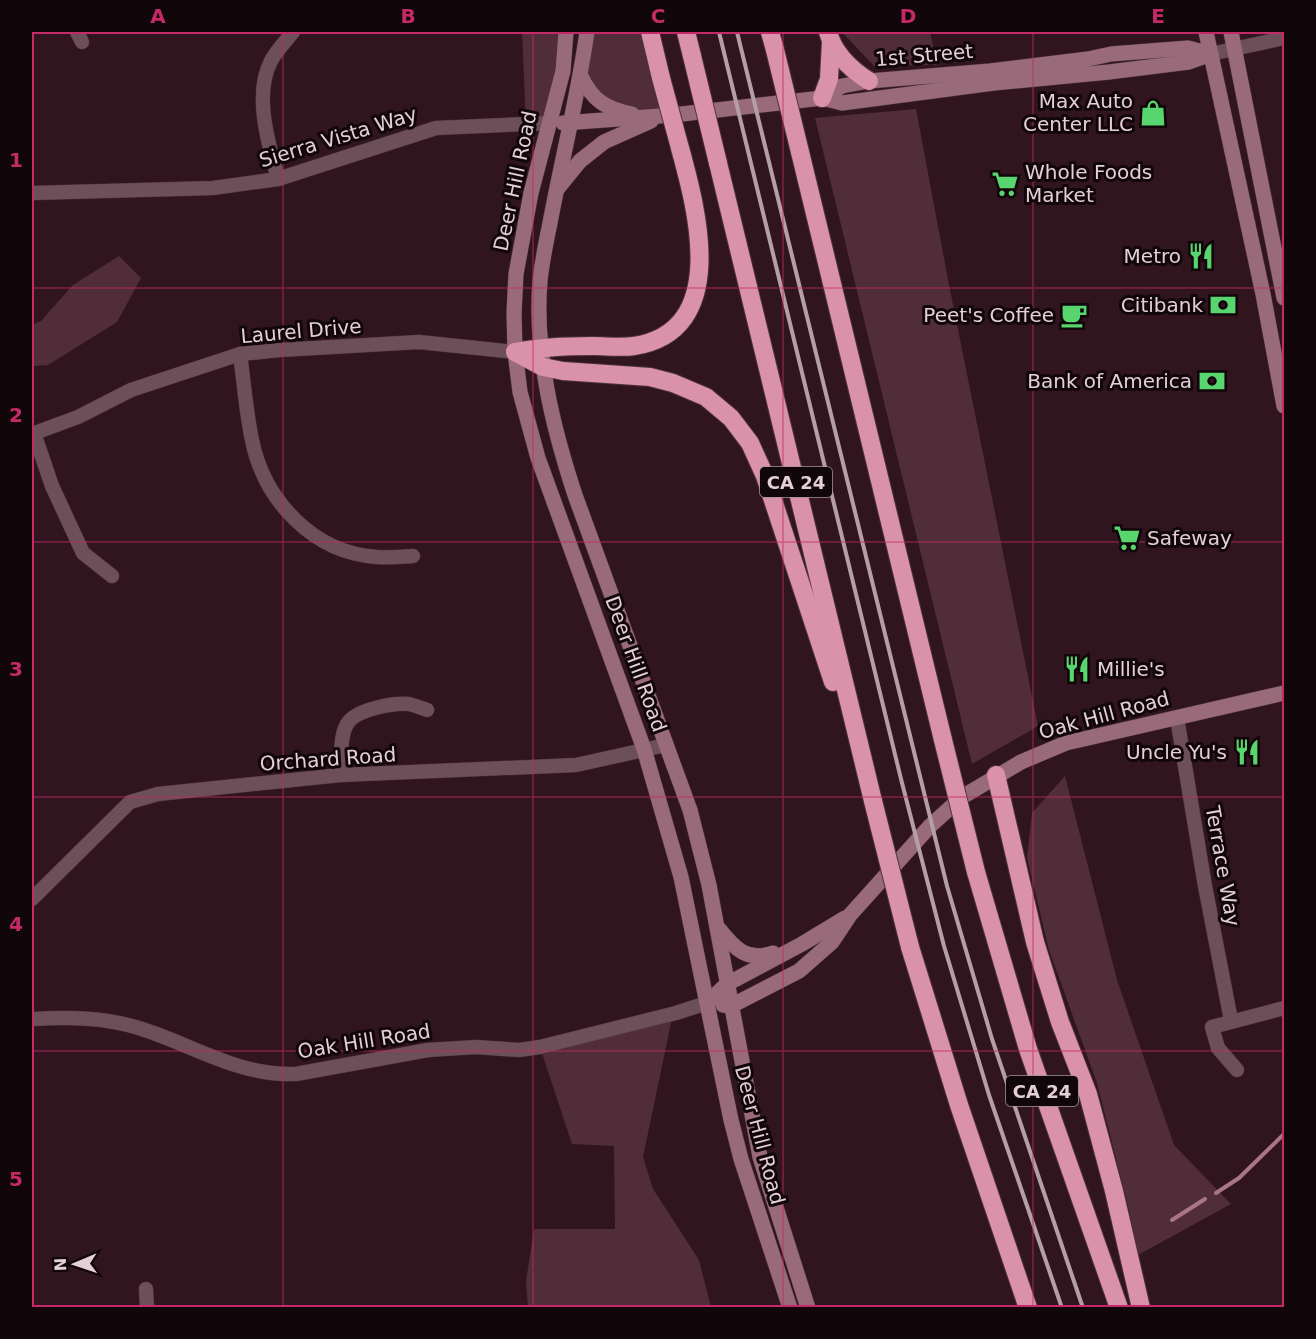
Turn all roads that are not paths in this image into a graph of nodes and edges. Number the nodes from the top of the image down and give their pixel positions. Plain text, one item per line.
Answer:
1 (293, 32) edge
2 (566, 32) edge
3 (587, 32) edge
4 (650, 32) edge
5 (686, 32) edge
6 (770, 32) edge
7 (1206, 32) edge
8 (1231, 32) edge
9 (829, 36) edge
10 (1284, 38) edge
11 (1235, 48) junction
12 (1211, 54) junction
13 (1088, 59) junction
14 (581, 76) junction
15 (1057, 77) junction
16 (869, 81) junction
17 (822, 98) junction
18 (656, 116) junction
19 (548, 123) junction
20 (570, 123) junction
21 (278, 179) junction
22 (556, 190) junction
23 (32, 193) edge
24 (1284, 298) edge
25 (539, 347) junction
26 (515, 352) junction
27 (240, 354) junction
28 (543, 367) junction
29 (1284, 406) edge
30 (33, 434) edge
31 (413, 556) dead end
32 (112, 576) dead end
33 (1284, 693) edge
34 (427, 710) dead end
35 (1178, 718) junction
36 (666, 745) junction
37 (644, 749) junction
38 (341, 775) junction
39 (996, 775) junction
40 (873, 801) junction
41 (32, 899) edge
42 (850, 915) junction
43 (718, 928) junction
44 (802, 944) junction
45 (727, 984) junction
46 (707, 1004) junction
47 (731, 1006) junction
48 (1284, 1008) edge
49 (32, 1019) edge
50 (1231, 1020) junction
51 (1237, 1070) dead end
52 (146, 1289) dead end
53 (147, 1308) edge
54 (790, 1308) edge
55 (808, 1308) edge
56 (1028, 1308) edge
57 (1119, 1308) edge
58 (1141, 1308) edge

1 - 21 street
2 - 19 street, Deer Hill Road
3 - 14 street, Deer Hill Road
4 - 25 highway, bridge
5 - 40 highway, CA 24, bridge
6 - 57 highway, CA 24, bridge
7 - 12 street
8 - 11 street
9 - 16 highway
9 - 17 highway
10 - 11 street, 1st Street
11 - 12 street, 1st Street
11 - 24 street
12 - 13 street, 1st Street
12 - 15 street, 1st Street
12 - 29 street
13 - 15 street
13 - 16 street, 1st Street
14 - 18 street
14 - 20 street, Deer Hill Road
15 - 17 street, 1st Street
16 - 17 street, 1st Street
17 - 18 street, 1st Street
18 - 20 street, 1st Street
18 - 22 street
19 - 20 street, 1st Street
19 - 21 street, Sierra Vista Way
19 - 26 street, Deer Hill Road
20 - 22 street, Deer Hill Road
21 - 23 street, Sierra Vista Way
22 - 25 street, Deer Hill Road
25 - 26 highway
25 - 28 street, Deer Hill Road
26 - 27 street, Laurel Drive
26 - 28 highway
26 - 37 street, Deer Hill Road
27 - 30 street, Laurel Drive
27 - 31 street
28 - 36 street, Deer Hill Road
28 - 40 highway
30 - 32 street
33 - 35 street, Oak Hill Road
34 - 38 street
35 - 39 street, Oak Hill Road
35 - 50 street, Terrace Way
36 - 37 street, Orchard Road
36 - 43 street, Deer Hill Road
37 - 38 street, Orchard Road
37 - 46 street, Deer Hill Road
38 - 41 street, Orchard Road
39 - 42 street, Oak Hill Road
39 - 58 highway
40 - 56 highway, CA 24, bridge
42 - 44 street, Oak Hill Road
42 - 47 street, Oak Hill Road
43 - 44 street
43 - 45 street, Deer Hill Road
44 - 45 street, Oak Hill Road
45 - 46 street, Oak Hill Road
45 - 47 street, Deer Hill Road
46 - 47 street, Oak Hill Road
46 - 49 street, Oak Hill Road
46 - 54 street, Deer Hill Road
47 - 55 street, Deer Hill Road
48 - 50 street
50 - 51 street
52 - 53 street

